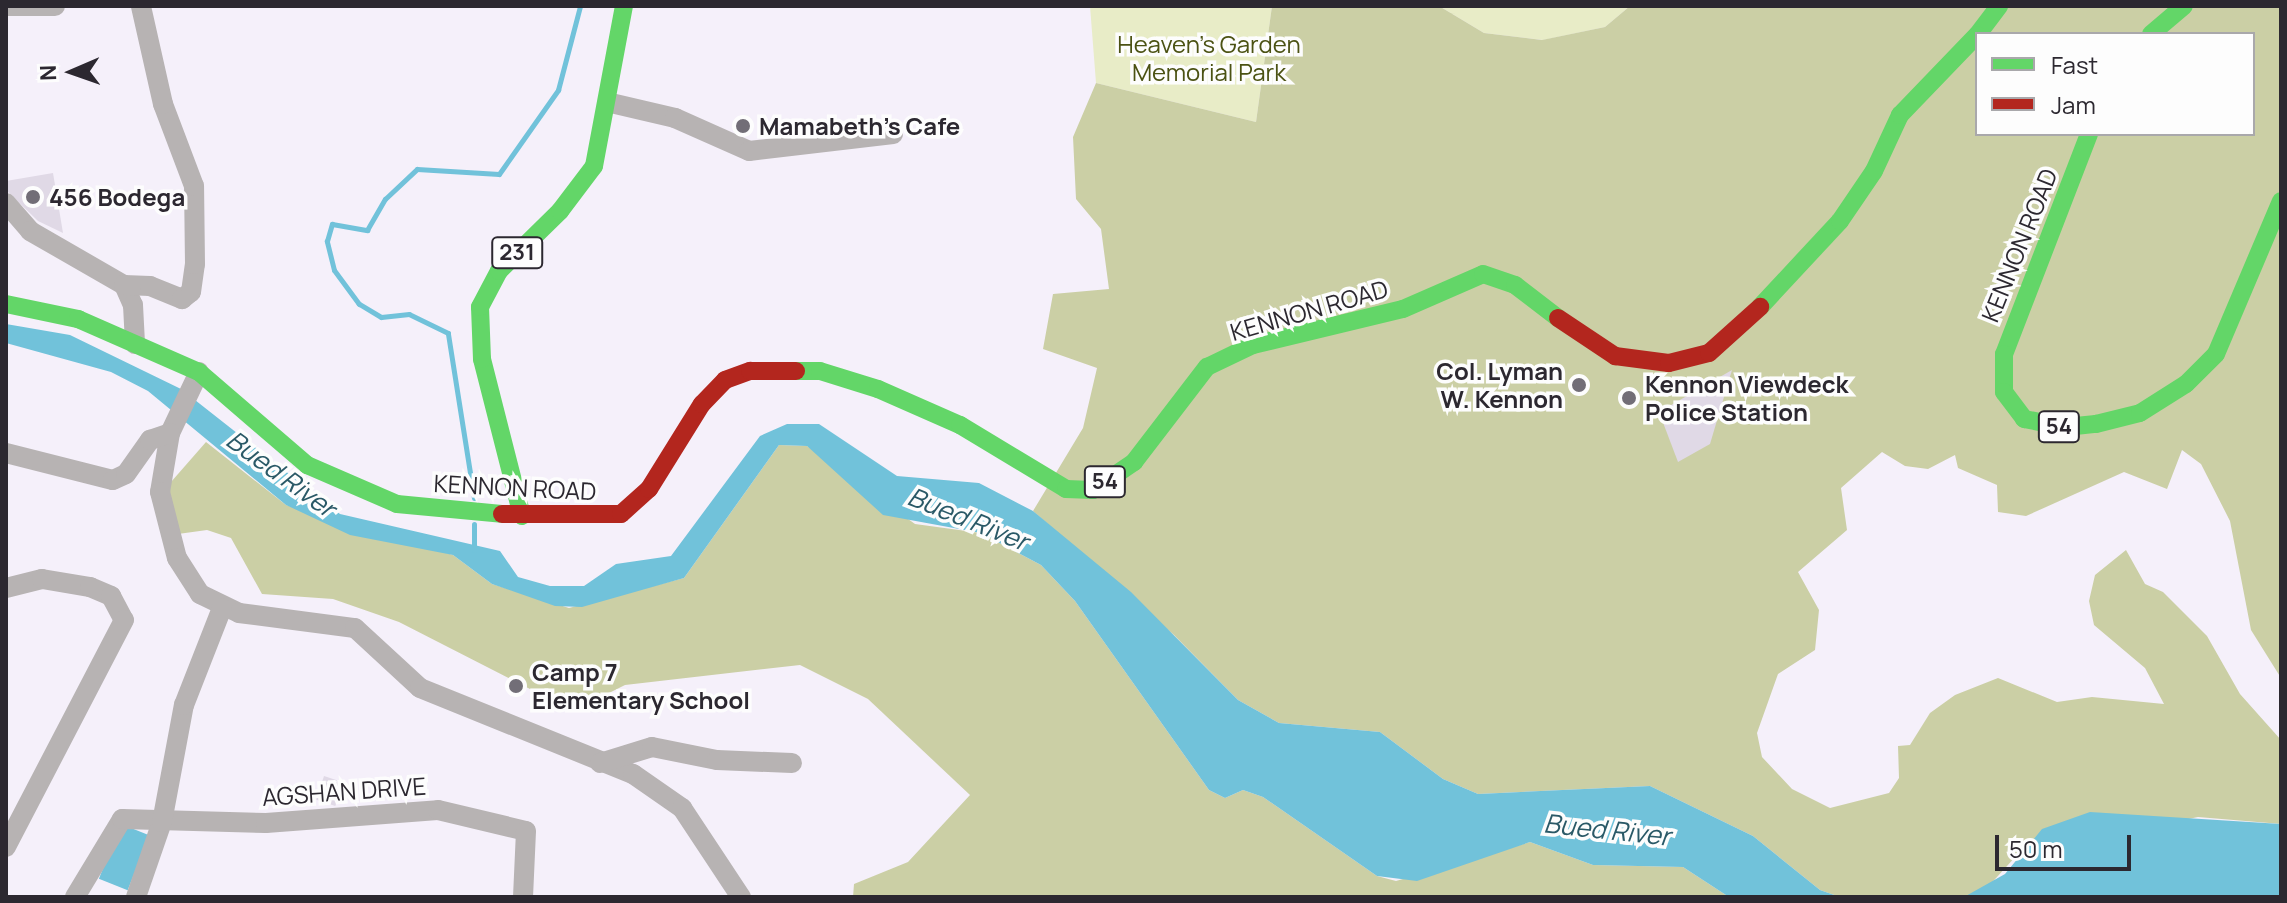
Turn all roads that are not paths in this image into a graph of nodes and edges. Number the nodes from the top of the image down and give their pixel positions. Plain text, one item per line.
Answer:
1 (6, 6) edge
2 (55, 6) edge
3 (141, 6) edge
4 (624, 6) edge
5 (1999, 6) edge
6 (2184, 6) edge
7 (1980, 32) edge
8 (2153, 32) edge
9 (1975, 38) edge
10 (611, 103) junction
11 (893, 134) dead end
12 (2088, 136) edge
13 (2281, 201) edge
14 (6, 203) edge
15 (124, 285) junction
16 (6, 304) edge
17 (135, 344) junction
18 (196, 379) junction
19 (174, 427) junction
20 (6, 453) edge
21 (522, 516) junction
22 (6, 588) edge
23 (222, 608) junction
24 (600, 763) junction
25 (792, 763) dead end
26 (162, 822) junction
27 (6, 847) edge
28 (75, 897) edge
29 (136, 897) edge
30 (523, 897) edge
31 (741, 897) edge

1 - 2 street
3 - 15 street
4 - 10 main road, 231
5 - 7 main road, KENNON ROAD / 54
6 - 8 main road
9 - 21 main road, KENNON ROAD / 54
10 - 11 street
10 - 21 main road, 231
12 - 13 main road, KENNON ROAD / 54
14 - 15 street
15 - 17 street
16 - 17 main road, KENNON ROAD / 54
17 - 18 main road, KENNON ROAD / 54
18 - 19 street
18 - 21 main road, KENNON ROAD / 54
19 - 20 street
19 - 23 street
22 - 27 street
23 - 24 street
23 - 26 street
24 - 25 street
24 - 31 street
26 - 28 street, AGSHAN DRIVE
26 - 29 street
26 - 30 street, AGSHAN DRIVE

